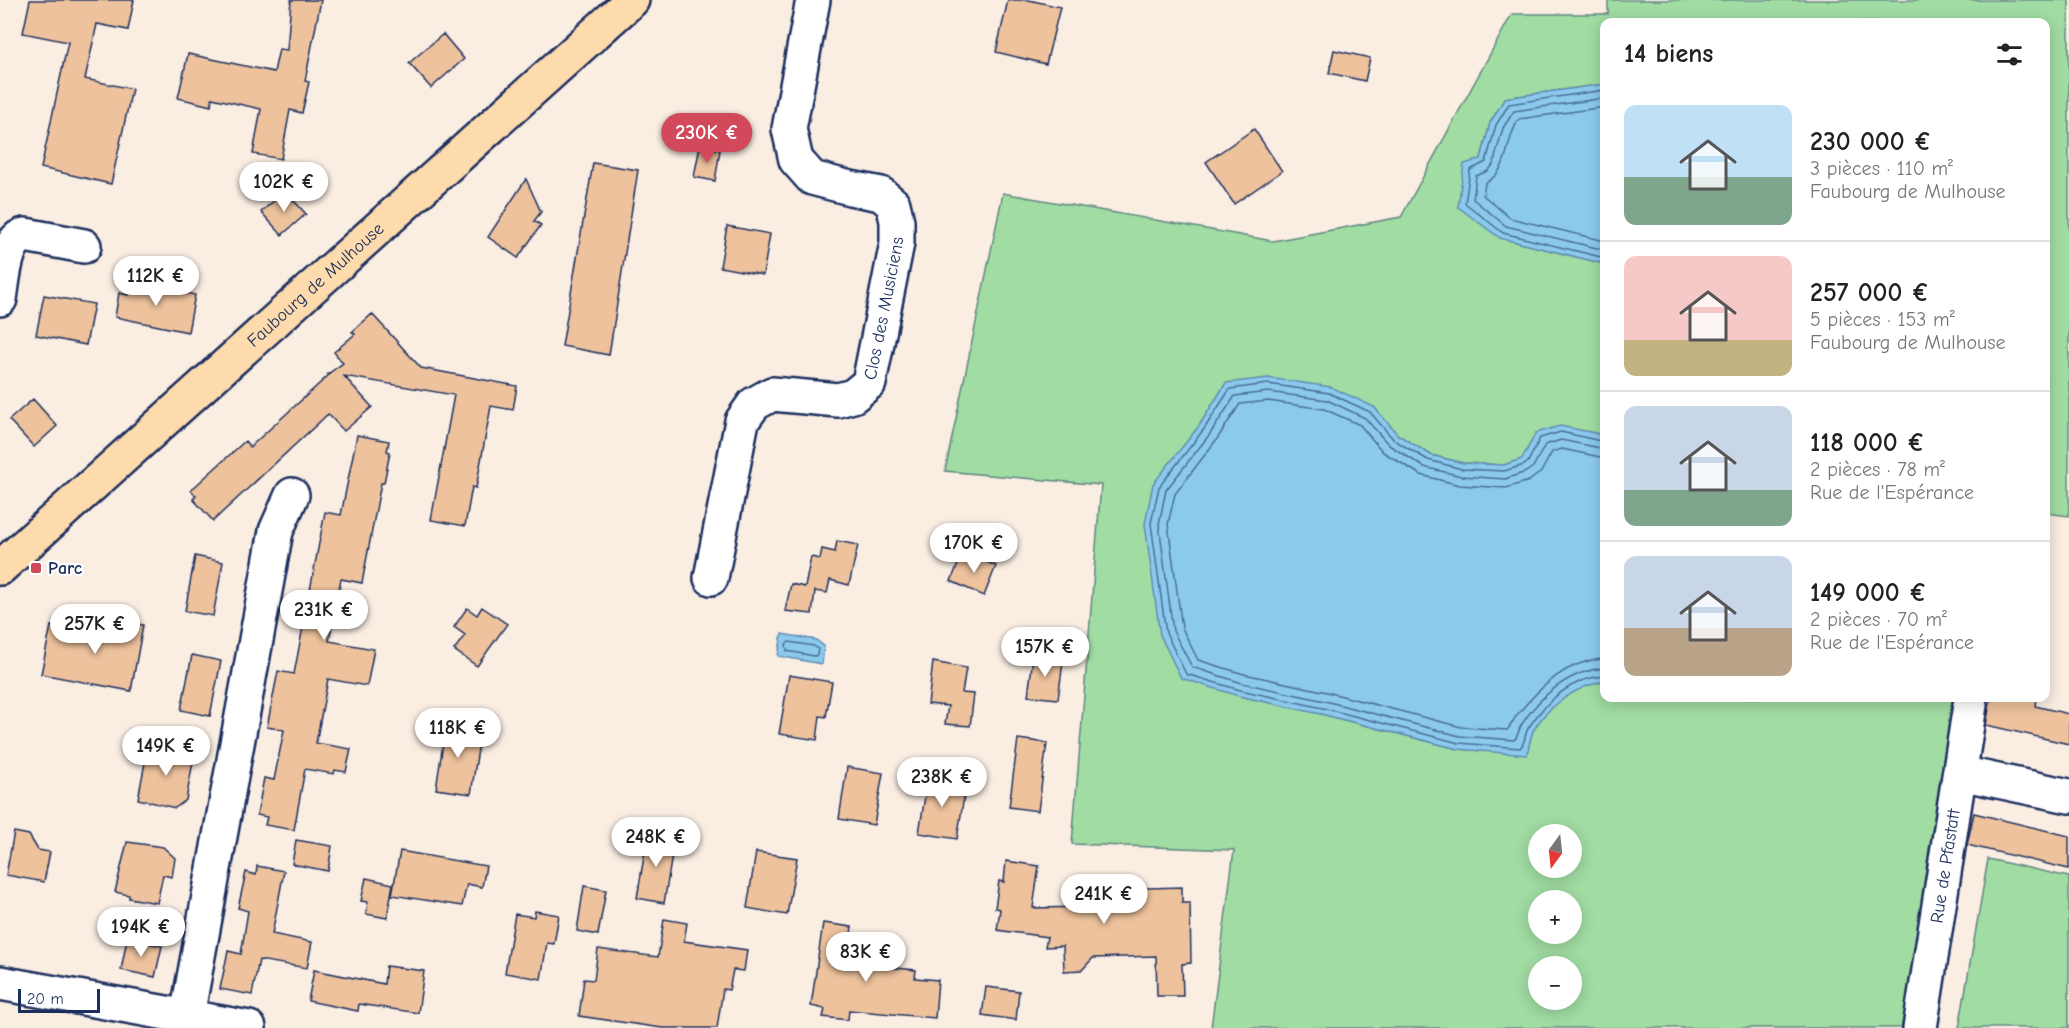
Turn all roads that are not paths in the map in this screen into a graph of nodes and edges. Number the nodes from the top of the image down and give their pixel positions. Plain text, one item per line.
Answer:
1 (632, 0) edge
2 (813, 0) edge
3 (84, 246) dead end
4 (0, 299) edge
5 (292, 495) dead end
6 (0, 568) edge
7 (711, 578) dead end
8 (1970, 705) dead end
9 (1960, 773) junction
10 (2069, 796) edge
11 (0, 983) edge
12 (189, 1022) edge
13 (1925, 1024) edge
14 (249, 1028) edge

1 - 6 main road, Faubourg de Mulhouse
2 - 7 street, Clos des Musiciens
3 - 4 street
5 - 12 street
8 - 9 street, Rue de Pfastatt
9 - 10 street
9 - 13 street, Rue de Pfastatt
11 - 12 street
12 - 14 street

